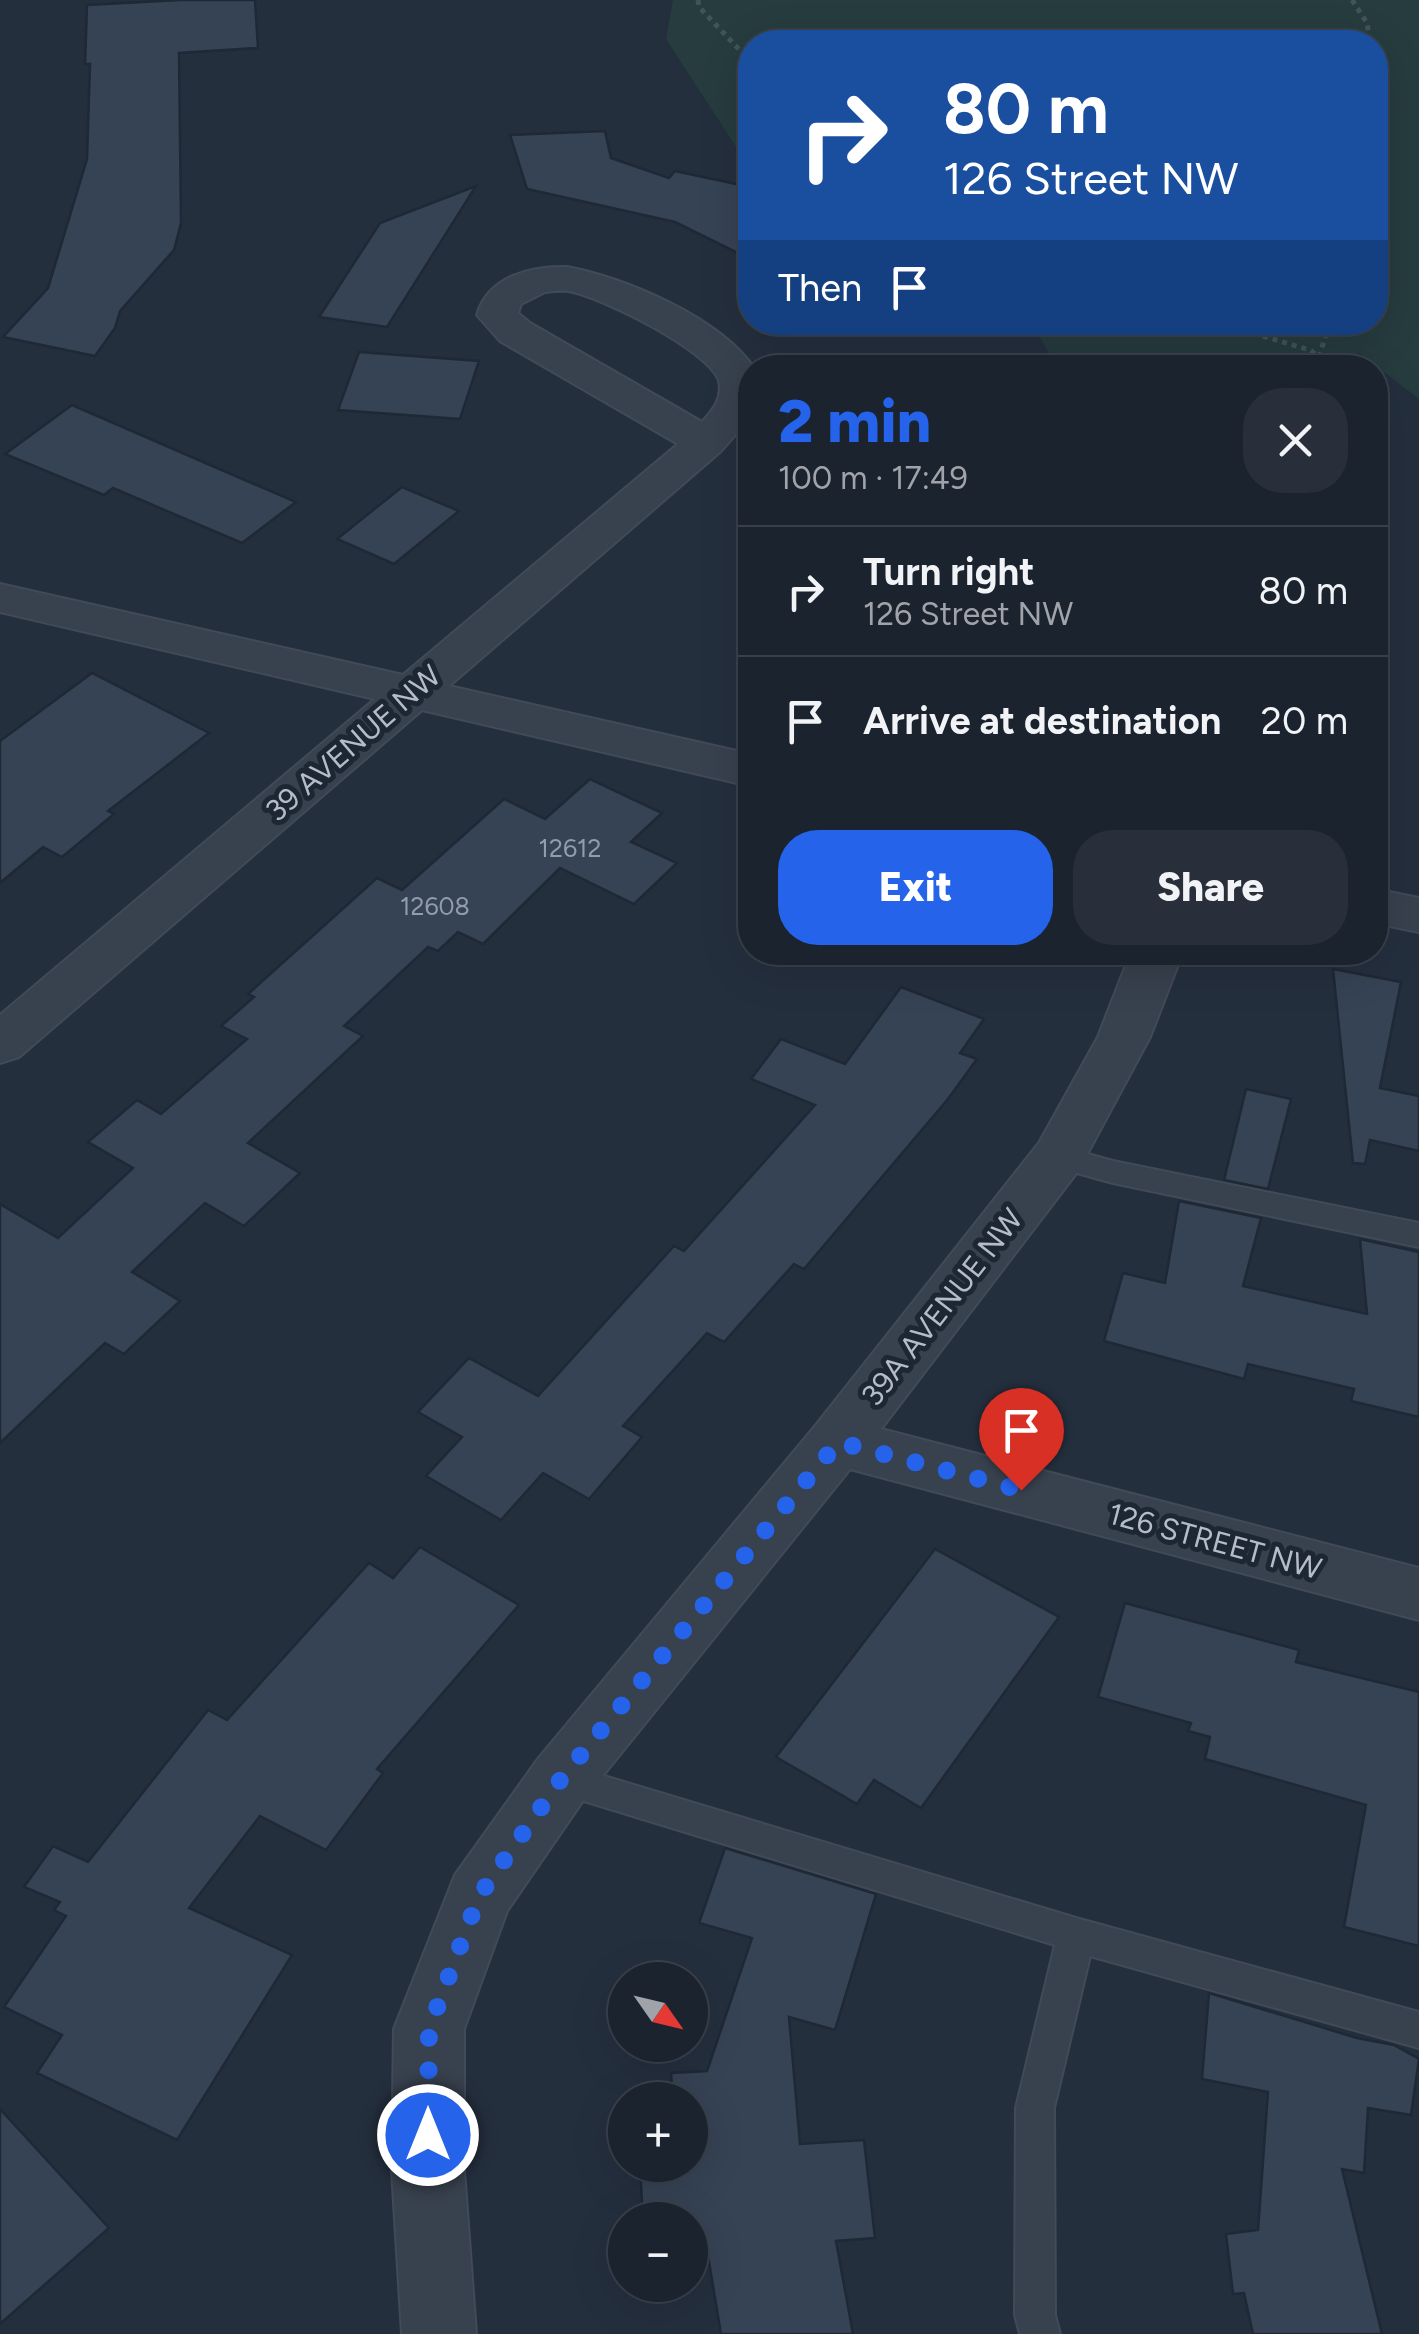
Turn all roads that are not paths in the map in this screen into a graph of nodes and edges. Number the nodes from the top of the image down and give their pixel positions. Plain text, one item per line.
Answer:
1 (738, 379) edge
2 (738, 401) edge
3 (706, 442) junction
4 (0, 598) edge
5 (413, 693) junction
6 (738, 767) edge
7 (1388, 909) edge
8 (1419, 915) edge
9 (1152, 965) edge
10 (0, 1044) edge
11 (1059, 1156) junction
12 (1419, 1235) edge
13 (838, 1442) junction
14 (1419, 1594) edge
15 (561, 1779) junction
16 (1076, 1935) junction
17 (1419, 2030) edge
18 (439, 2334) edge
19 (1040, 2334) edge

1 - 3 street, 39 AVENUE NW
2 - 3 street, 39 AVENUE NW
3 - 5 street, 39 AVENUE NW
4 - 5 street
5 - 6 street
5 - 10 street, 39 AVENUE NW
7 - 8 street
9 - 11 street, 39A AVENUE NW
11 - 12 lane
11 - 13 street, 39A AVENUE NW
13 - 14 street, 126 STREET NW
13 - 15 street, 39A AVENUE NW
15 - 16 lane
15 - 18 street, 39A AVENUE NW
16 - 17 lane
16 - 19 lane

